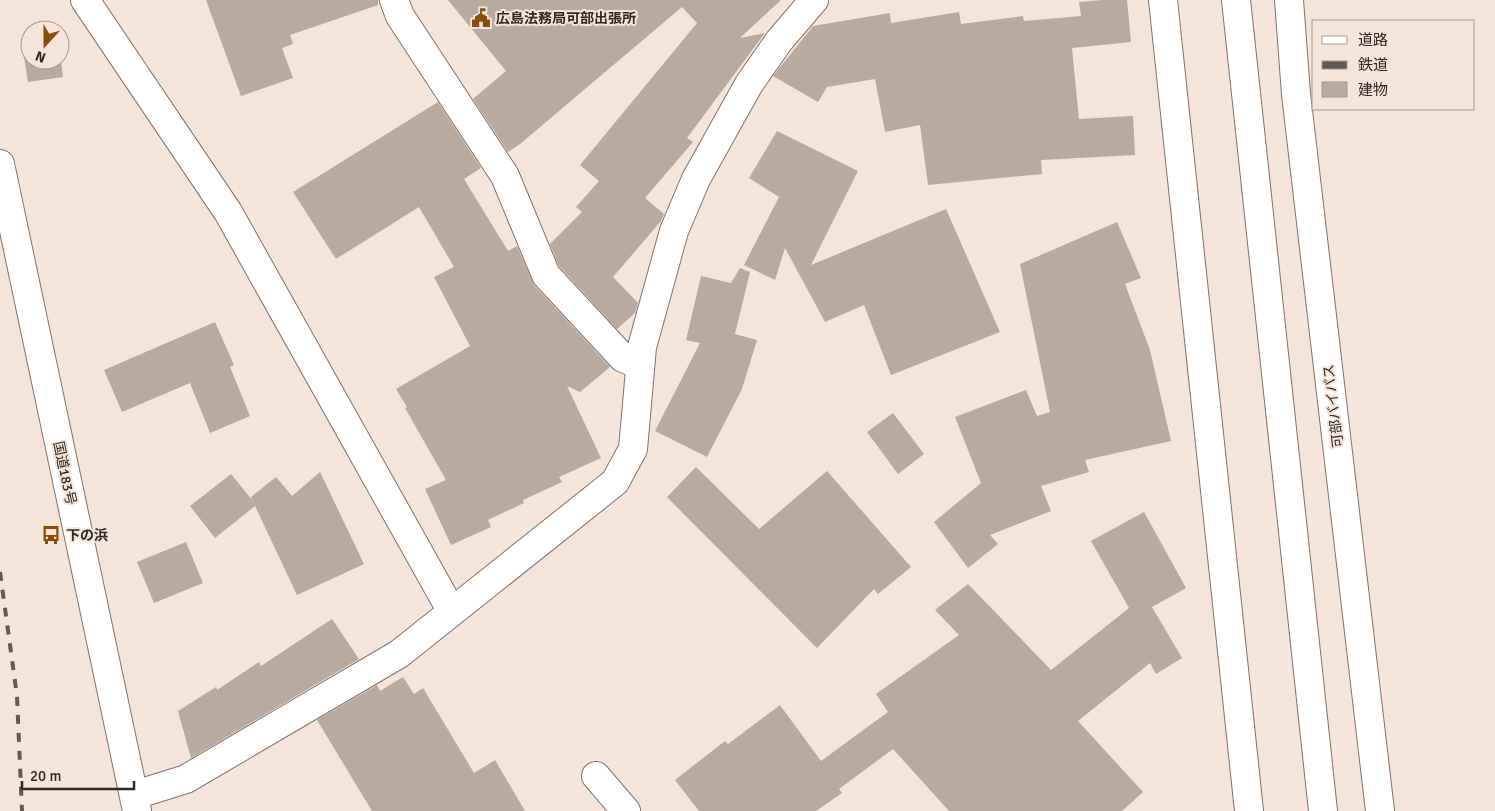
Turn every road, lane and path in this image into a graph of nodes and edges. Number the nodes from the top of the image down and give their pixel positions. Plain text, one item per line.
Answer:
1 (84, 0) edge
2 (394, 0) edge
3 (814, 0) edge
4 (1163, 0) edge
5 (1236, 0) edge
6 (1289, 0) edge
7 (0, 164) edge
8 (640, 365) junction
9 (452, 612) junction
10 (596, 776) dead end
11 (136, 803) edge
12 (626, 811) edge
13 (1249, 811) edge
14 (1323, 811) edge
15 (1380, 811) edge

1 - 9 main road
2 - 8 main road
3 - 8 main road
4 - 13 main road
5 - 14 main road
6 - 15 main road, 可部バイパス
7 - 11 main road, 国道183号
8 - 9 main road
9 - 11 main road
10 - 12 main road

